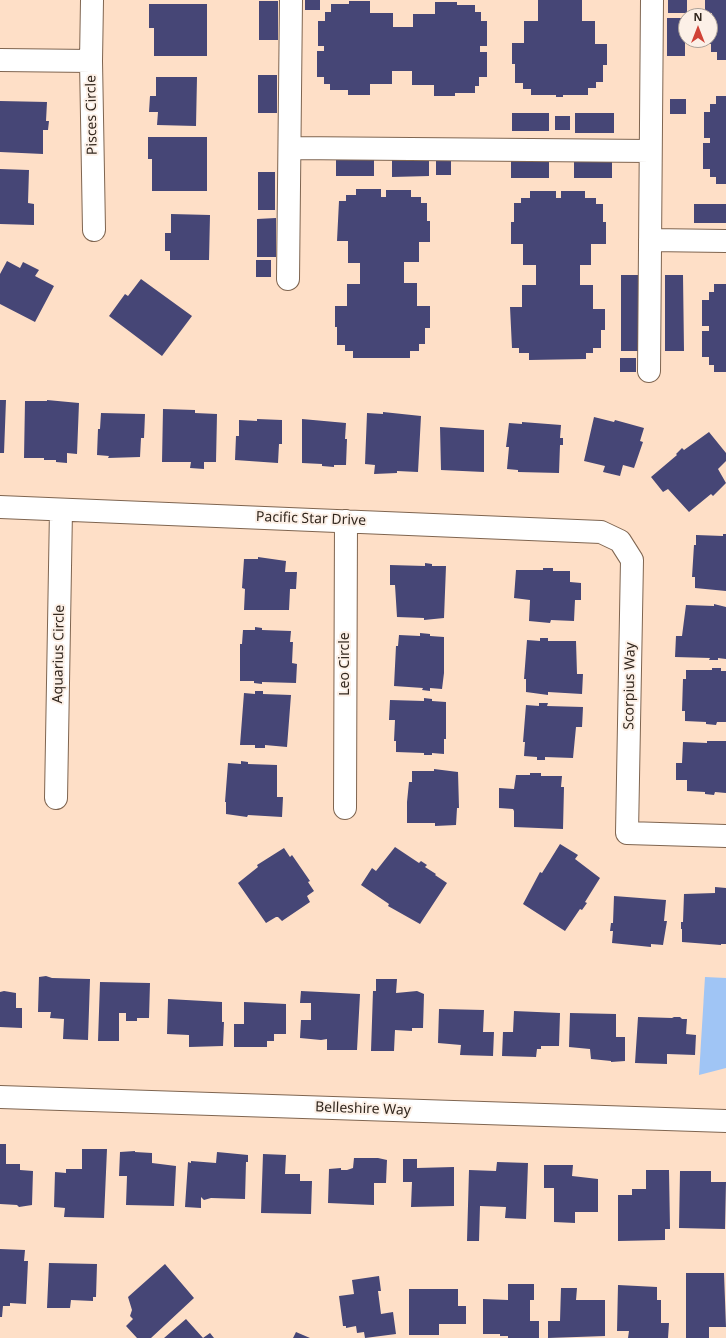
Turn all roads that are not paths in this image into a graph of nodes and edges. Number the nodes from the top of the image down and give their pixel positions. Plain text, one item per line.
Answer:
1 (92, 0) edge
2 (291, 0) edge
3 (652, 0) edge
4 (0, 60) edge
5 (91, 61) junction
6 (290, 148) junction
7 (650, 151) junction
8 (94, 230) dead end
9 (650, 240) junction
10 (726, 241) edge
11 (288, 279) dead end
12 (649, 371) dead end
13 (0, 507) edge
14 (61, 510) junction
15 (346, 521) junction
16 (620, 541) joint
17 (56, 798) dead end
18 (345, 808) dead end
19 (726, 836) edge
20 (0, 1096) edge
21 (726, 1120) edge

1 - 5 street, Pisces Circle
2 - 6 street
3 - 7 street
4 - 5 street
5 - 8 street, Pisces Circle
6 - 7 street
6 - 11 street
7 - 9 street
9 - 10 street
9 - 12 street
13 - 14 street, Pacific Star Drive
14 - 15 street, Pacific Star Drive
14 - 17 street, Aquarius Circle
15 - 16 street, Pacific Star Drive
15 - 18 street, Leo Circle
16 - 19 street, Scorpius Way
20 - 21 street, Belleshire Way

